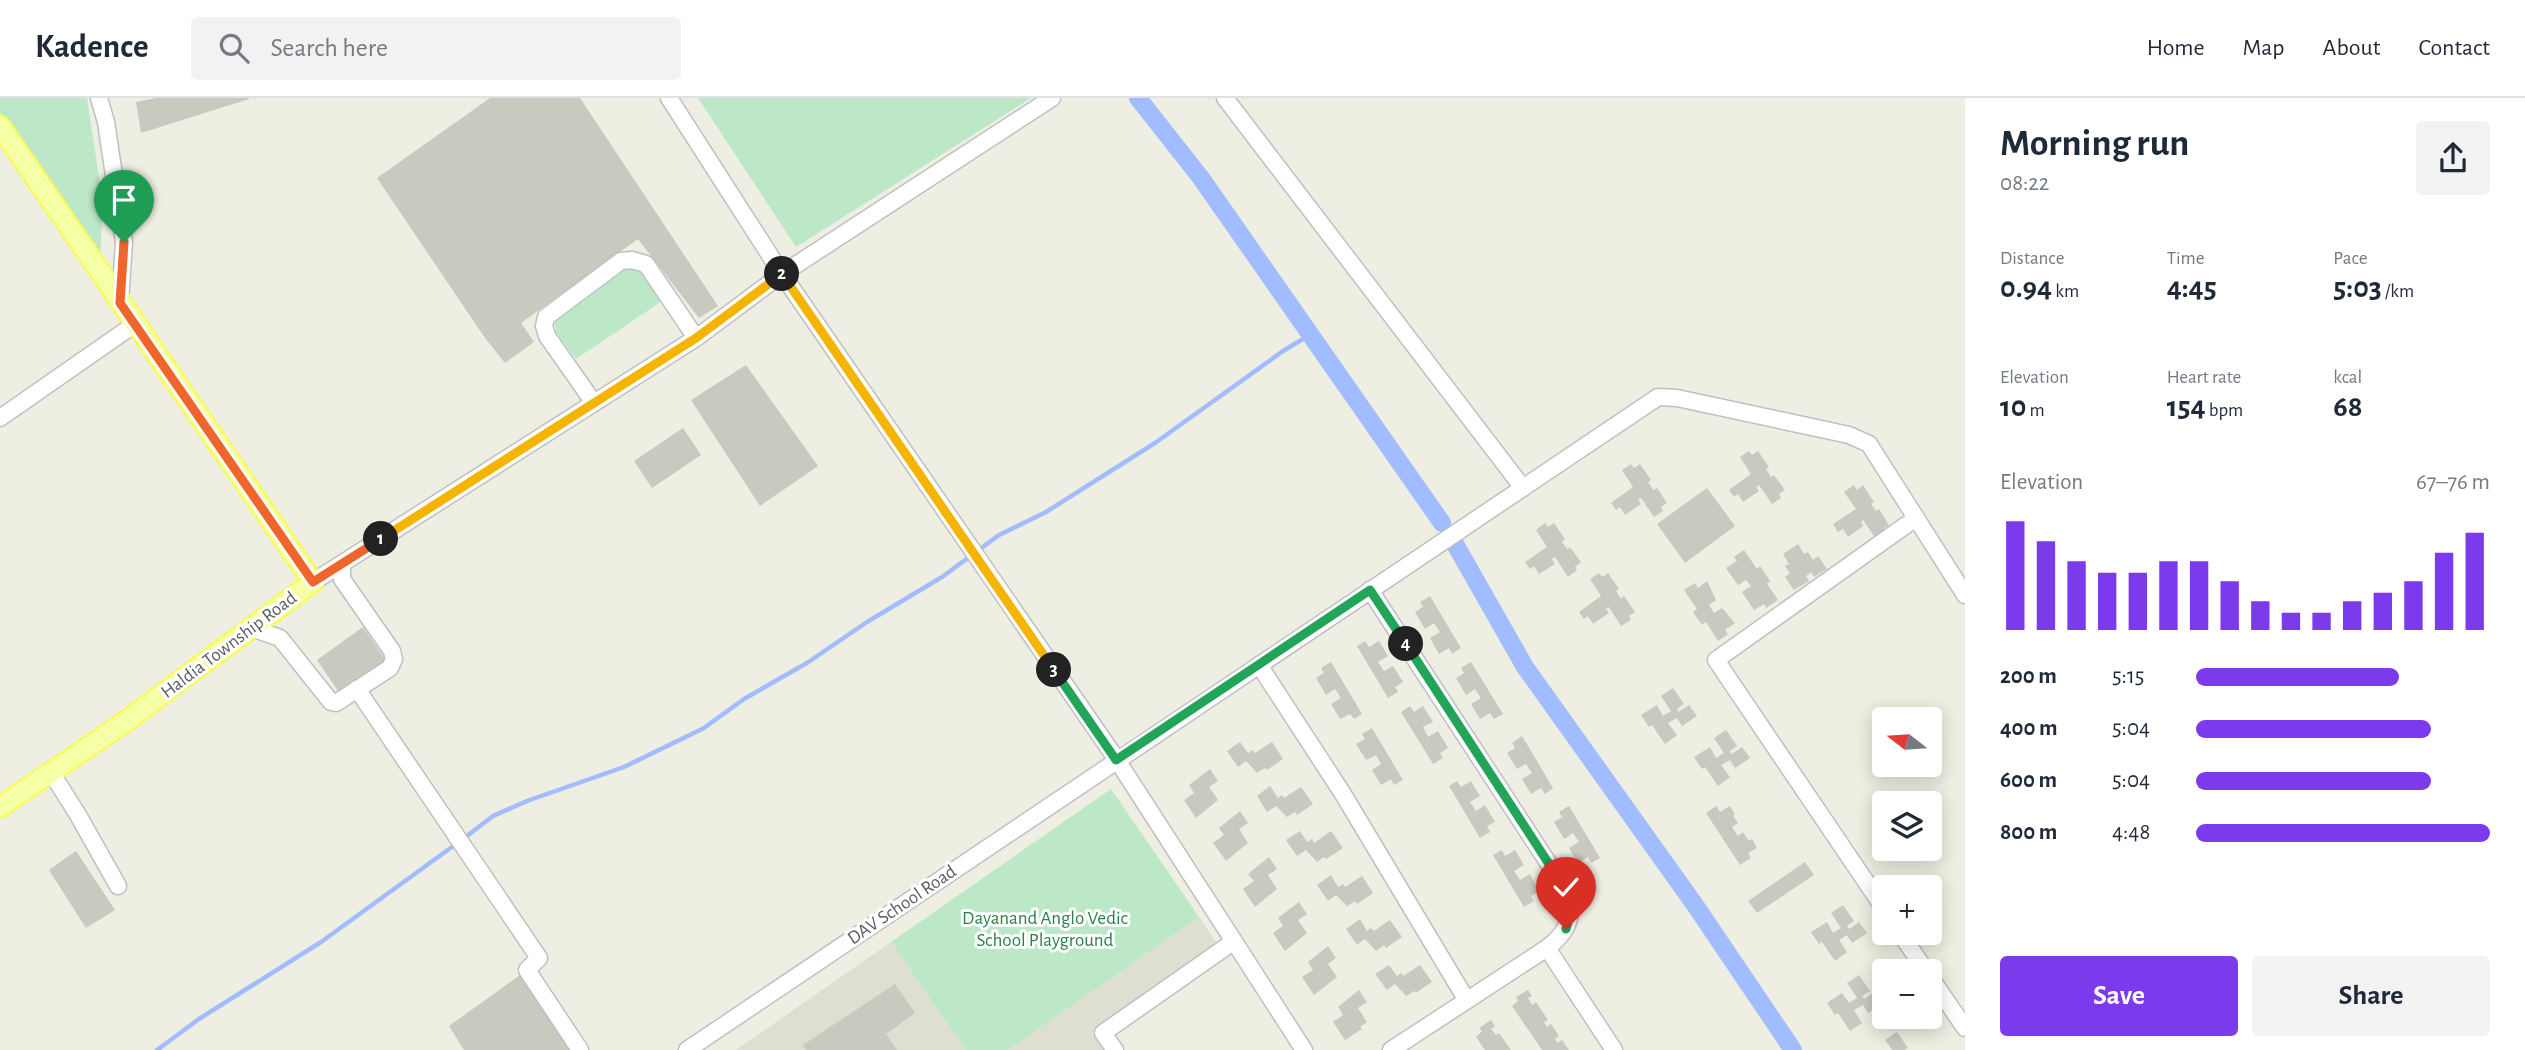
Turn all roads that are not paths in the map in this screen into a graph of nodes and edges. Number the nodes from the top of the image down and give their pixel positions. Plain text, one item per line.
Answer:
1 (99, 98) edge
2 (669, 98) edge
3 (1052, 98) edge
4 (1225, 98) edge
5 (0, 126) edge
6 (782, 274) junction
7 (120, 303) junction
8 (135, 324) junction
9 (696, 338) junction
10 (594, 403) junction
11 (0, 418) edge
12 (1522, 488) junction
13 (1916, 518) junction
14 (342, 564) junction
15 (313, 582) junction
16 (1370, 590) junction
17 (1965, 595) edge
18 (251, 628) junction
19 (1259, 665) junction
20 (357, 689) junction
21 (1116, 760) junction
22 (51, 772) junction
23 (0, 807) edge
24 (118, 886) dead end
25 (1872, 891) edge
26 (1233, 942) junction
27 (1547, 948) junction
28 (1942, 994) edge
29 (1466, 999) junction
30 (1965, 1028) edge
31 (580, 1050) edge
32 (687, 1050) edge
33 (1115, 1050) edge
34 (1304, 1050) edge
35 (1391, 1050) edge
36 (1614, 1050) edge

1 - 7 street
2 - 6 street
3 - 6 street
4 - 12 street
5 - 7 main road, Haldia Township Road
6 - 9 street
6 - 21 street
7 - 8 main road, Haldia Township Road
8 - 11 street
8 - 15 main road, Haldia Township Road
9 - 10 street
9 - 10 street
10 - 14 street
12 - 13 street, DAV School Road
12 - 16 street, DAV School Road
13 - 17 street, DAV School Road
13 - 25 street
14 - 15 street
14 - 20 street
15 - 18 main road, Haldia Township Road
16 - 19 street, DAV School Road
16 - 27 street
18 - 20 street
18 - 22 main road, Haldia Township Road
19 - 21 street, DAV School Road
19 - 29 street
20 - 31 street
21 - 26 street
21 - 32 street, DAV School Road
22 - 23 main road, Haldia Township Road
22 - 24 street
26 - 33 street
26 - 34 street
27 - 29 street
27 - 36 street
28 - 30 street
29 - 35 street

